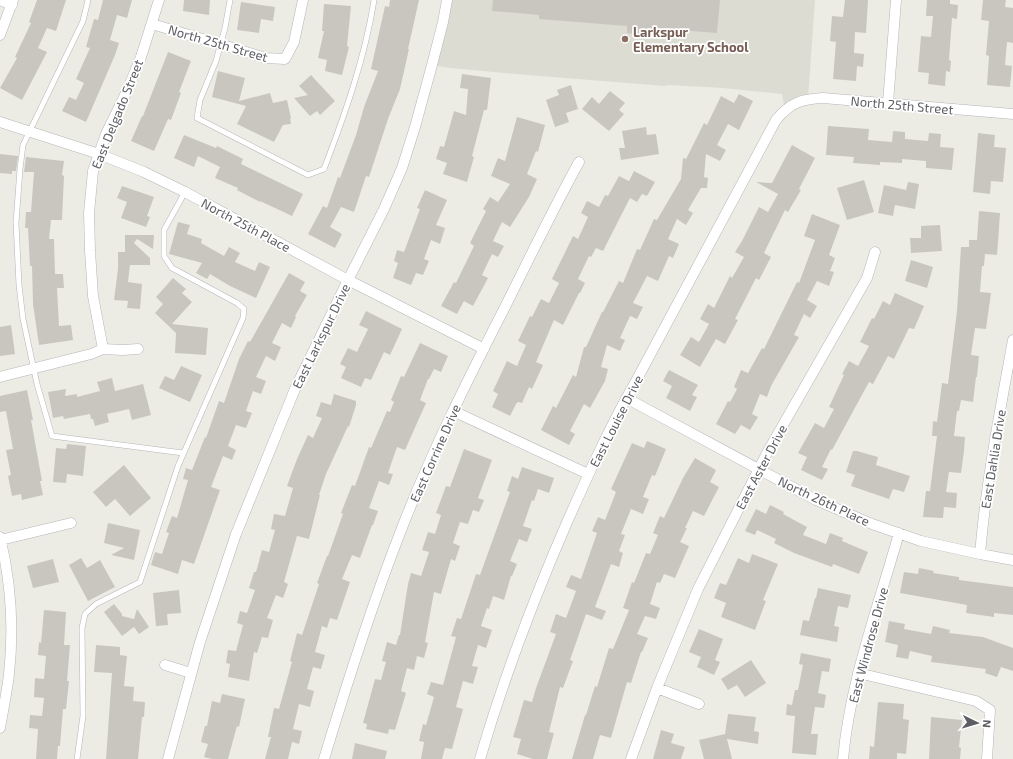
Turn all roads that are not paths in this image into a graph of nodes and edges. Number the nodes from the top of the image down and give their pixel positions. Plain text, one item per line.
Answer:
1 (0, 0) edge
2 (88, 0) edge
3 (159, 0) edge
4 (230, 0) edge
5 (303, 0) edge
6 (374, 0) edge
7 (447, 0) edge
8 (896, 0) edge
9 (12, 2) edge
10 (152, 24) junction
11 (0, 34) edge
12 (220, 45) junction
13 (888, 103) junction
14 (792, 104) joint
15 (1013, 114) edge
16 (0, 122) edge
17 (30, 131) junction
18 (99, 154) junction
19 (579, 162) dead end
20 (185, 192) junction
21 (875, 252) dead end
22 (348, 280) junction
23 (1013, 340) edge
24 (103, 349) junction
25 (138, 349) dead end
26 (484, 349) junction
27 (34, 368) junction
28 (0, 377) edge
29 (626, 398) junction
30 (453, 411) junction
31 (183, 453) junction
32 (758, 470) junction
33 (588, 474) junction
34 (71, 523) dead end
35 (899, 533) junction
36 (0, 539) edge
37 (980, 554) junction
38 (1013, 560) edge
39 (165, 665) dead end
40 (191, 673) junction
41 (858, 673) junction
42 (657, 688) junction
43 (699, 704) dead end
44 (0, 728) edge
45 (76, 759) edge
46 (168, 759) edge
47 (324, 759) edge
48 (480, 759) edge
49 (631, 759) edge
50 (844, 759) edge
51 (987, 759) edge

1 - 9 street
2 - 17 lane
3 - 10 street, East Delgado Street
4 - 12 lane
5 - 12 street, North 25th Street
6 - 12 lane
7 - 22 street, East Larkspur Drive
8 - 13 street
9 - 11 street
10 - 12 street, North 25th Street
10 - 18 street, East Delgado Street
13 - 14 street, North 25th Street
13 - 15 street, North 25th Street
14 - 29 street, East Louise Drive
16 - 17 street, North 25th Place
17 - 18 street, North 25th Place
17 - 27 lane
18 - 20 street, North 25th Place
18 - 24 street, East Delgado Street
19 - 26 street, East Corrine Drive
20 - 22 street, North 25th Place
20 - 31 lane
21 - 32 street, East Aster Drive
22 - 26 street, North 25th Place
22 - 40 street, East Larkspur Drive
23 - 37 street, East Dahlia Drive
24 - 25 street
24 - 27 street
26 - 30 street, East Corrine Drive
27 - 28 street
27 - 31 lane
29 - 32 street, North 26th Place
29 - 33 street, East Louise Drive
30 - 33 street
30 - 47 street, East Corrine Drive
31 - 45 lane
32 - 35 street, North 26th Place
32 - 42 street, East Aster Drive
33 - 48 street, East Louise Drive
34 - 36 street
35 - 37 street, North 26th Place
35 - 41 street, East Windrose Drive
36 - 44 street
37 - 38 street, North 26th Place
39 - 40 street
40 - 46 street, East Larkspur Drive
41 - 50 street, East Windrose Drive
41 - 51 street
42 - 43 street
42 - 49 street, East Aster Drive

